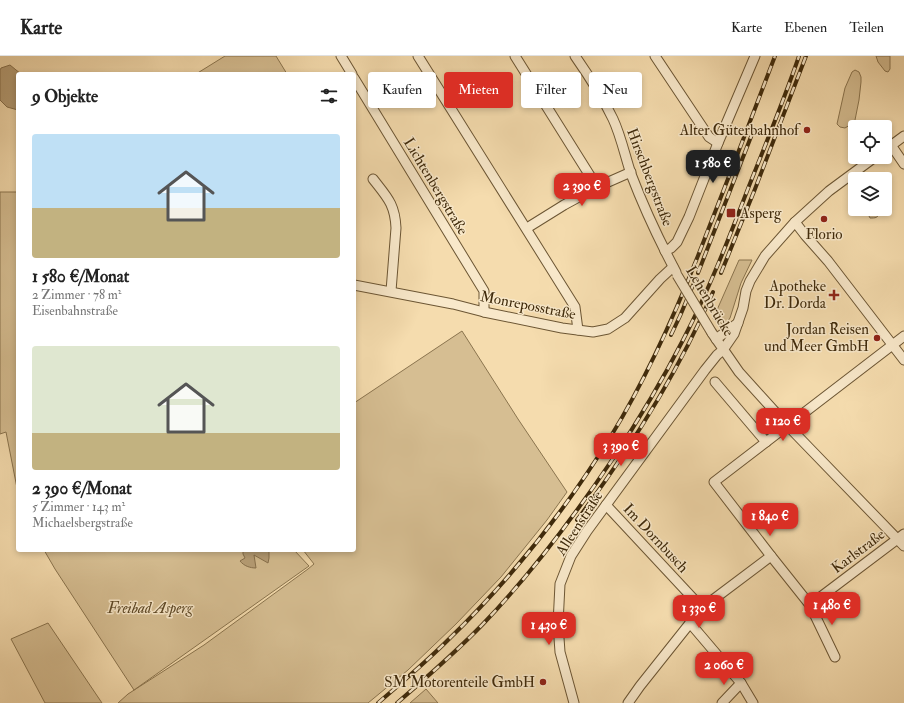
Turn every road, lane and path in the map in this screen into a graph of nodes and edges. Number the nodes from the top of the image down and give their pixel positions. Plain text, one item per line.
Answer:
1 (340, 56) edge
2 (418, 56) edge
3 (515, 56) edge
4 (574, 56) edge
5 (655, 56) edge
6 (755, 56) edge
7 (351, 72) edge
8 (356, 81) edge
9 (904, 136) edge
10 (718, 142) junction
11 (892, 144) edge
12 (892, 151) edge
13 (866, 164) edge
14 (904, 164) edge
15 (631, 172) junction
16 (373, 178) dead end
17 (597, 187) junction
18 (794, 222) junction
19 (527, 228) junction
20 (664, 251) junction
21 (675, 271) junction
22 (356, 285) edge
23 (391, 291) junction
24 (484, 312) junction
25 (738, 323) junction
26 (578, 330) junction
27 (714, 336) junction
28 (904, 336) edge
29 (892, 345) junction
30 (723, 350) junction
31 (904, 360) edge
32 (715, 382) dead end
33 (787, 425) junction
34 (766, 442) junction
35 (606, 505) junction
36 (902, 540) edge
37 (770, 556) junction
38 (810, 605) junction
39 (702, 608) junction
40 (690, 623) junction
41 (835, 657) dead end
42 (742, 683) junction
43 (574, 703) edge
44 (628, 703) edge
45 (722, 703) edge
46 (753, 703) edge

1 - 7 street
2 - 19 street
3 - 17 street
4 - 15 street, Hirschbergstraße
5 - 10 street
6 - 10 street
8 - 24 street, Lichtenbergstraße
9 - 11 street
10 - 20 street
12 - 14 street
13 - 18 street, Alleenstraße
15 - 17 street
15 - 20 street, Hirschbergstraße
16 - 23 street
17 - 19 street
18 - 25 street, Alleenstraße
18 - 29 street
19 - 26 street
20 - 21 street, Hirschbergstraße
21 - 26 street, Monreposstraße
21 - 27 street, Lehenbrücke, bridge
22 - 23 street, Monreposstraße
23 - 24 street, Monreposstraße
24 - 26 street, Monreposstraße
25 - 27 street
25 - 30 street, Alleenstraße
27 - 30 street, Lehenbrücke
28 - 29 street
29 - 31 street
29 - 33 street
30 - 33 street, Lehenbrücke
30 - 35 street, Alleenstraße
32 - 34 street
33 - 34 street
33 - 36 street, Lehenbrücke
34 - 37 street
35 - 39 street, Im Dornbusch
35 - 43 street, Alleenstraße
36 - 38 street, Karlstraße
37 - 38 street
37 - 39 street
38 - 41 street
39 - 40 street
40 - 42 street
40 - 44 street
42 - 45 street
42 - 46 street

